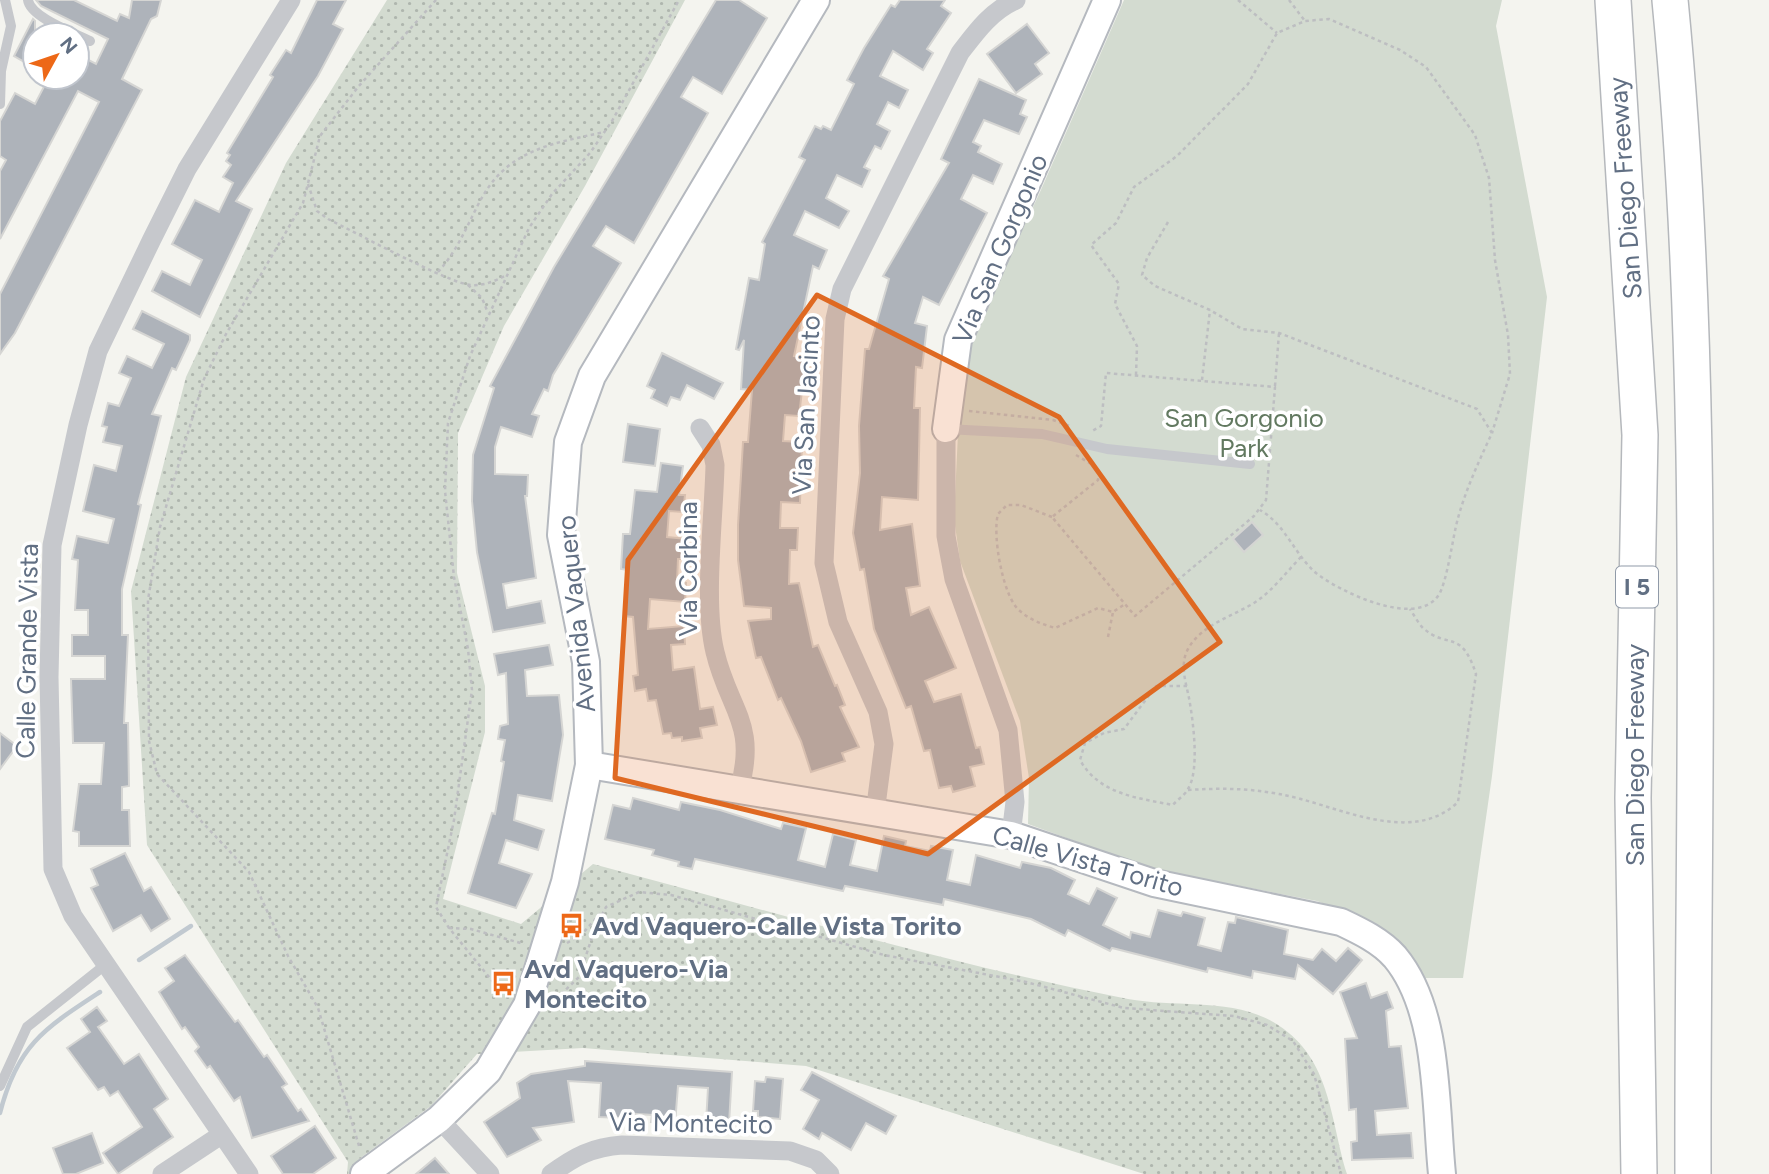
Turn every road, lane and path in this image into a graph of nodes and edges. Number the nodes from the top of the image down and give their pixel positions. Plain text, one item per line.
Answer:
1 (5, 0) edge
2 (27, 0) edge
3 (291, 0) edge
4 (436, 0) edge
5 (679, 0) edge
6 (816, 0) edge
7 (1016, 0) edge
8 (1238, 0) edge
9 (1289, 0) edge
10 (1613, 0) edge
11 (1670, 0) edge
12 (1106, 1) edge
13 (50, 21) edge
14 (1305, 21) junction
15 (1277, 33) junction
16 (1, 71) edge
17 (0, 104) edge
18 (604, 132) junction
19 (307, 182) junction
20 (1168, 222) dead end
21 (438, 272) junction
22 (507, 275) junction
23 (468, 285) junction
24 (1210, 310) junction
25 (489, 315) junction
26 (1279, 333) junction
27 (1136, 376) junction
28 (1202, 381) junction
29 (1275, 387) junction
30 (947, 419) junction
31 (700, 428) dead end
32 (1077, 429) dead end
33 (1089, 433) dead end
34 (1492, 433) junction
35 (1075, 455) dead end
36 (1250, 464) dead end
37 (1259, 510) junction
38 (1052, 517) junction
39 (1303, 555) junction
40 (1125, 604) junction
41 (1409, 608) junction
42 (1113, 612) junction
43 (1108, 636) dead end
44 (1187, 687) junction
45 (589, 765) junction
46 (739, 790) junction
47 (1188, 790) junction
48 (875, 813) junction
49 (1011, 835) junction
50 (106, 965) junction
51 (498, 988) dead end
52 (556, 999) dead end
53 (0, 1086) edge
54 (439, 1119) junction
55 (221, 1135) junction
56 (359, 1146) dead end
57 (162, 1174) edge
58 (249, 1174) edge
59 (364, 1174) edge
60 (490, 1174) edge
61 (551, 1174) edge
62 (830, 1174) edge
63 (1341, 1174) edge
64 (1442, 1174) edge
65 (1639, 1174) edge
66 (1693, 1174) edge

1 - 16 lane
2 - 13 lane
3 - 50 street, Calle Grande Vista
4 - 19 path
5 - 18 path
6 - 45 street, Avenida Vaquero
7 - 48 street, Via San Jacinto
8 - 15 path
9 - 14 path
10 - 65 highway, San Diego Freeway / I 5
11 - 66 highway, I 5
12 - 30 street, Via San Gorgonio
14 - 15 path
14 - 34 path
15 - 27 path
16 - 17 lane
18 - 21 path
18 - 22 path
19 - 21 path
19 - 56 path
20 - 24 path
21 - 23 path
22 - 23 path
22 - 25 path
23 - 25 path
24 - 26 path
24 - 28 path
25 - 51 path
26 - 29 path
26 - 34 path
27 - 28 path
27 - 33 path
28 - 29 path
29 - 37 path
30 - 32 path
30 - 36 lane
30 - 49 street, Via San Gorgonio
31 - 46 street, Via Corbina
34 - 41 path
35 - 38 path
37 - 39 path
37 - 40 path
38 - 40 path
38 - 42 path
39 - 41 path
39 - 44 path
40 - 42 path
41 - 47 path
42 - 43 path
44 - 47 path
44 - 47 path
45 - 46 street, Calle Vista Torito
45 - 54 street, Avenida Vaquero
46 - 48 street, Calle Vista Torito
48 - 49 street, Calle Vista Torito
49 - 64 street, Calle Vista Torito
50 - 53 lane
50 - 55 street, Calle Grande Vista
52 - 63 path
54 - 59 street, Avenida Vaquero
54 - 60 street
55 - 57 street
55 - 58 street, Calle Grande Vista
61 - 62 street, Via Montecito

